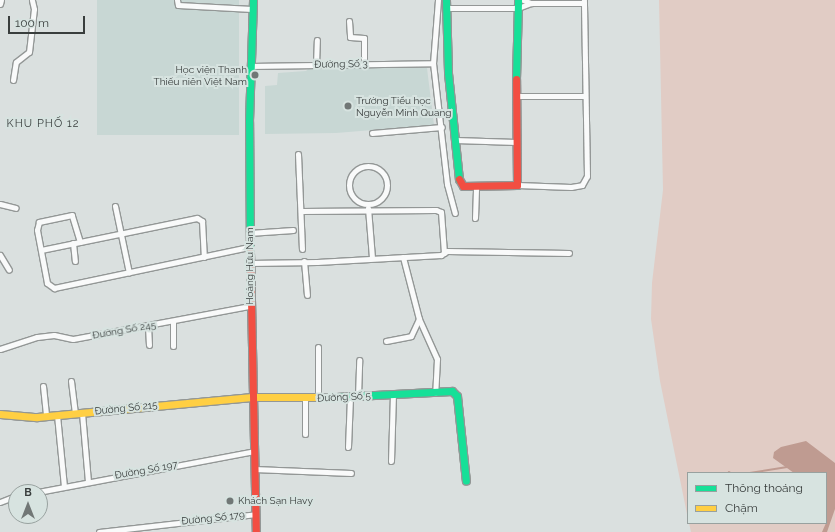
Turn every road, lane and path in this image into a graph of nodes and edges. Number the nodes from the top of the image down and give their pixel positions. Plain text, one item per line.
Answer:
1 (1, 0) edge
2 (32, 0) edge
3 (177, 0) edge
4 (253, 0) edge
5 (438, 0) edge
6 (446, 0) edge
7 (518, 0) edge
8 (523, 0) edge
9 (584, 1) edge
10 (531, 3) junction
11 (0, 4) edge
12 (446, 8) junction
13 (518, 8) junction
14 (252, 9) junction
15 (350, 21) dead end
16 (316, 40) dead end
17 (433, 63) junction
18 (364, 64) junction
19 (316, 65) junction
20 (250, 66) junction
21 (13, 80) dead end
22 (516, 96) junction
23 (584, 96) junction
24 (442, 127) junction
25 (372, 133) dead end
26 (455, 140) junction
27 (516, 142) junction
28 (298, 154) dead end
29 (517, 185) junction
30 (476, 186) junction
31 (0, 204) edge
32 (368, 205) junction
33 (115, 206) dead end
34 (16, 208) dead end
35 (301, 211) junction
36 (368, 211) junction
37 (455, 213) dead end
38 (475, 218) dead end
39 (294, 230) dead end
40 (249, 233) junction
41 (121, 234) junction
42 (80, 242) junction
43 (73, 243) junction
44 (249, 248) junction
45 (302, 249) dead end
46 (42, 250) junction
47 (444, 253) junction
48 (569, 253) dead end
49 (0, 255) edge
50 (204, 257) junction
51 (403, 257) junction
52 (372, 258) junction
53 (75, 260) dead end
54 (304, 261) junction
55 (250, 263) junction
56 (9, 270) dead end
57 (129, 273) junction
58 (307, 295) dead end
59 (250, 306) junction
60 (419, 319) junction
61 (173, 321) junction
62 (148, 326) junction
63 (386, 341) dead end
64 (149, 345) dead end
65 (173, 346) dead end
66 (318, 346) dead end
67 (0, 349) edge
68 (359, 360) dead end
69 (71, 381) dead end
70 (43, 386) dead end
71 (435, 393) junction
72 (393, 395) junction
73 (358, 396) junction
74 (252, 397) junction
75 (350, 397) junction
76 (306, 398) junction
77 (318, 398) junction
78 (78, 413) junction
79 (0, 414) edge
80 (57, 415) junction
81 (46, 416) junction
82 (305, 434) dead end
83 (348, 447) dead end
84 (254, 451) junction
85 (391, 461) dead end
86 (254, 469) junction
87 (351, 473) dead end
88 (466, 481) dead end
89 (88, 482) junction
90 (64, 486) junction
91 (48, 490) edge
92 (256, 514) junction
93 (99, 532) edge
94 (256, 532) edge

1 - 11 street
2 - 21 street
3 - 14 street
4 - 14 street, Hoàng Hữu Nam
5 - 17 street
6 - 12 street
7 - 13 street
8 - 10 street
9 - 10 street
9 - 23 street
10 - 13 street
12 - 13 street
12 - 26 street
13 - 22 street
14 - 20 street, Hoàng Hữu Nam
15 - 18 street
16 - 19 street
17 - 18 street, Đường Số 3
17 - 24 street
18 - 19 street, Đường Số 3
19 - 20 street, Đường Số 3
20 - 40 street, Hoàng Hữu Nam
22 - 23 street
22 - 27 street
23 - 29 street
24 - 25 street
24 - 37 street
26 - 27 street
26 - 30 street
27 - 29 street
28 - 35 street
29 - 30 street
30 - 38 street
31 - 34 street
32 - 32 street
32 - 36 street
33 - 41 street
35 - 36 street
35 - 45 street
36 - 47 street
36 - 52 street
39 - 40 street
40 - 44 street, Hoàng Hữu Nam
41 - 42 street
41 - 50 street
41 - 57 street
42 - 43 street
42 - 46 street
43 - 46 street
43 - 53 street
44 - 50 street
44 - 55 street, Hoàng Hữu Nam
46 - 57 street
47 - 48 street
47 - 51 street
49 - 56 street
50 - 57 street
51 - 52 street
51 - 60 street
52 - 54 street
54 - 55 street
54 - 58 street
55 - 59 street, Hoàng Hữu Nam
59 - 61 street, Đường Số 245
59 - 74 street, Hoàng Hữu Nam
60 - 63 street
60 - 71 street
61 - 62 street, Đường Số 245
61 - 65 street
62 - 64 street
62 - 67 street, Đường Số 245
66 - 77 street
68 - 73 street
69 - 78 street
70 - 81 street
71 - 72 street, Đường Số 5
71 - 88 street, Đường Số 5
72 - 73 street, Đường Số 5
72 - 85 street
73 - 75 street, Đường Số 5
74 - 76 street, Đường Số 5
74 - 78 street, Đường Số 215
74 - 84 street, Hoàng Hữu Nam
75 - 77 street, Đường Số 5
75 - 83 street
76 - 77 street, Đường Số 5
76 - 82 street
78 - 80 street, Đường Số 215
78 - 89 street
79 - 81 street, Đường Số 215
80 - 81 street, Đường Số 215
80 - 90 street
84 - 86 street, Hoàng Hữu Nam
84 - 89 street, Đường Số 197
86 - 87 street
86 - 92 street, Hoàng Hữu Nam
89 - 90 street, Đường Số 197
90 - 91 street, Đường Số 197
92 - 93 street, Đường Số 179
92 - 94 street, Hoàng Hữu Nam

